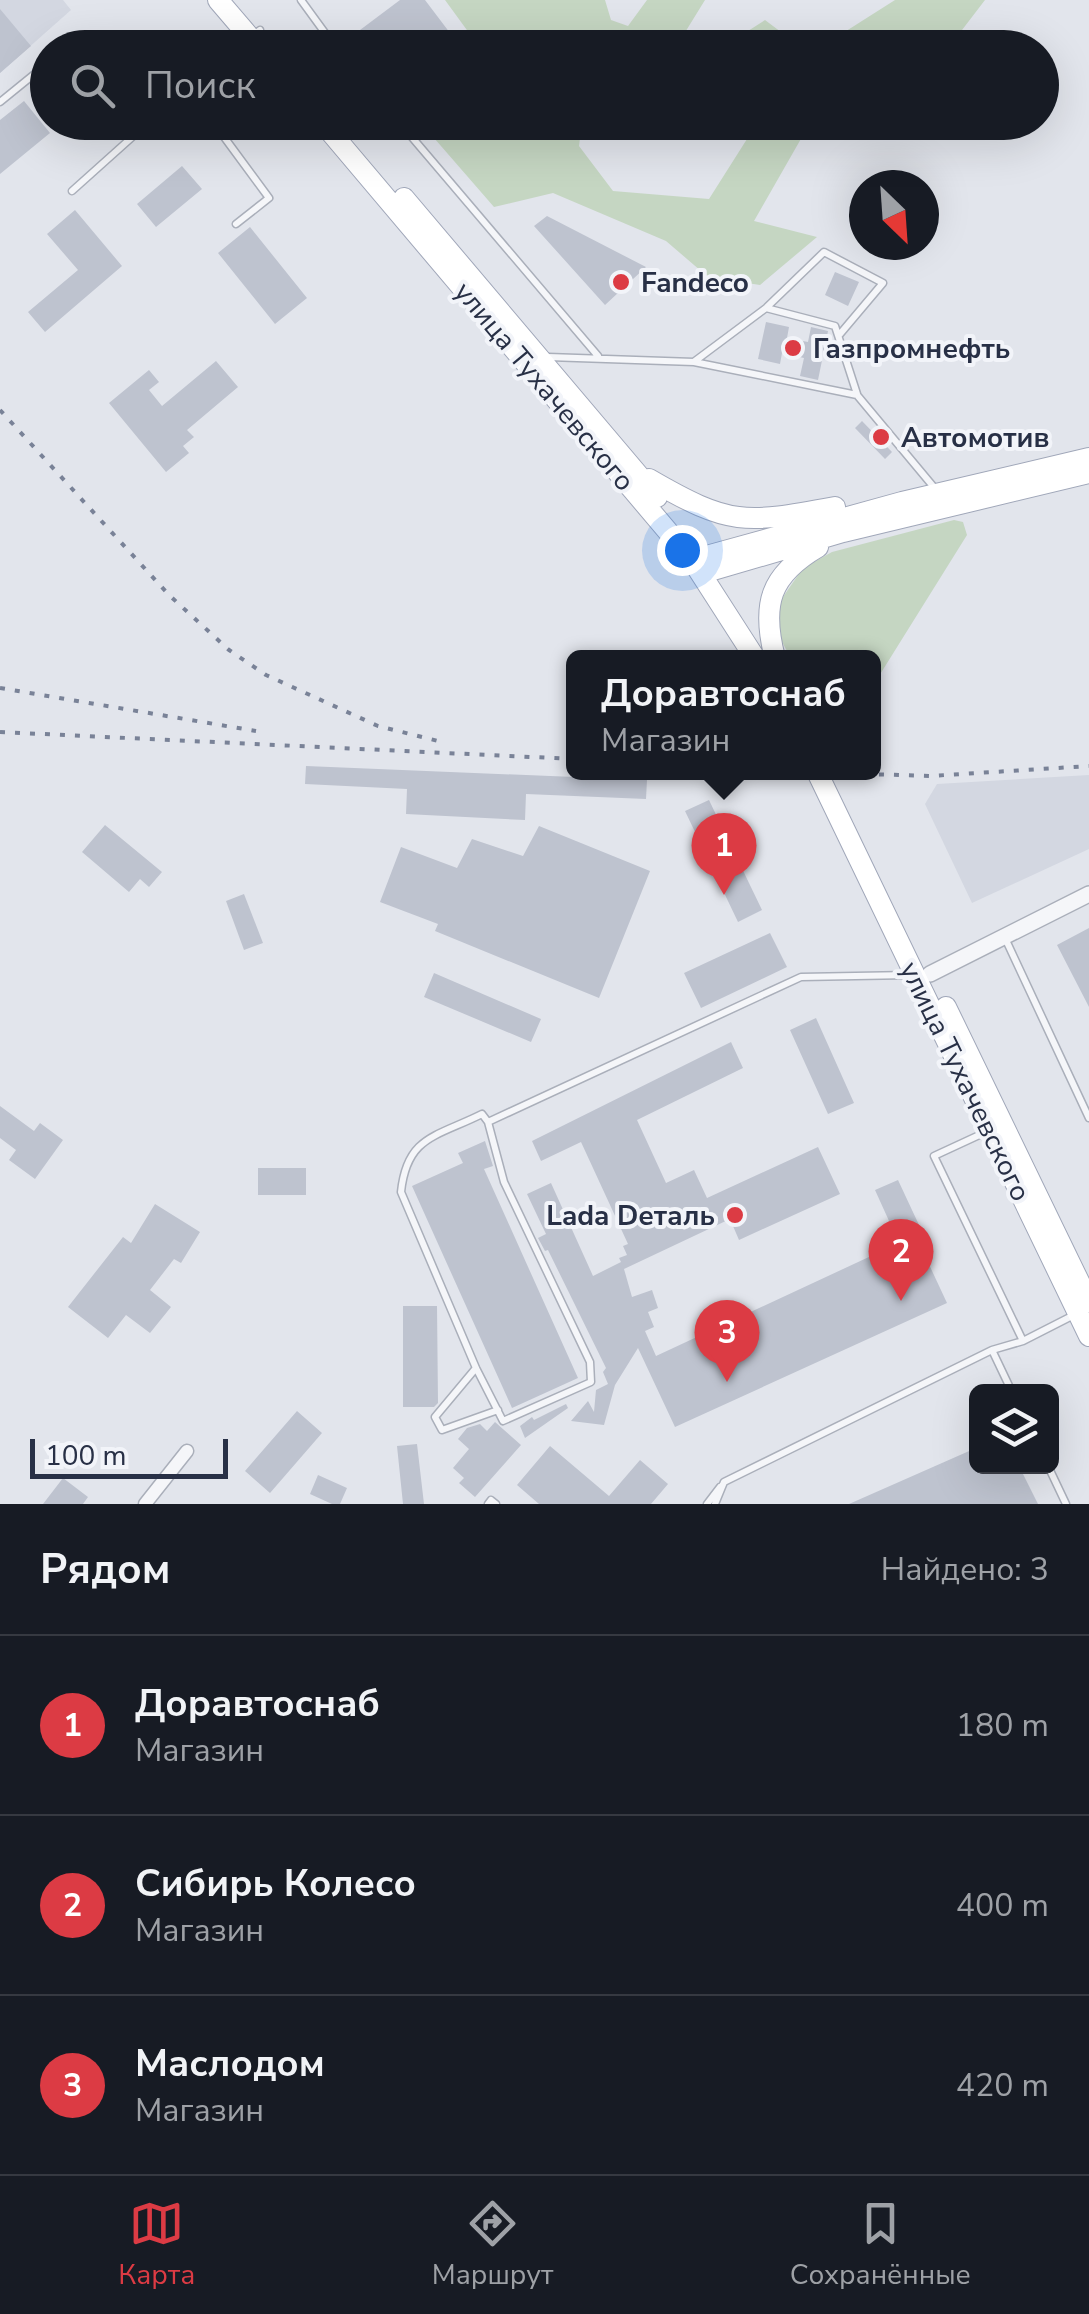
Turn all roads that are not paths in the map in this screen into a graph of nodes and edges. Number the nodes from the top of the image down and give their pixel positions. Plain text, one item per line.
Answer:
1 (218, 0) edge
2 (234, 0) edge
3 (302, 0) edge
4 (242, 30) edge
5 (246, 30) edge
6 (322, 30) edge
7 (30, 78) edge
8 (0, 102) edge
9 (130, 140) edge
10 (226, 140) edge
11 (338, 140) edge
12 (354, 140) edge
13 (415, 140) edge
14 (72, 191) dead end
15 (236, 224) dead end
16 (766, 308) junction
17 (839, 335) junction
18 (598, 357) junction
19 (542, 358) junction
20 (694, 362) junction
21 (857, 395) junction
22 (1089, 458) edge
23 (636, 472) junction
24 (1089, 472) edge
25 (939, 493) junction
26 (902, 502) junction
27 (843, 532) junction
28 (704, 564) junction
29 (751, 650) edge
30 (766, 650) edge
31 (771, 650) edge
32 (821, 780) edge
33 (834, 780) edge
34 (1089, 894) edge
35 (1004, 937) junction
36 (922, 974) junction
37 (1089, 1118) edge
38 (488, 1122) junction
39 (997, 1127) junction
40 (1085, 1308) edge
41 (1089, 1336) edge
42 (1023, 1341) junction
43 (992, 1350) junction
44 (476, 1368) junction
45 (1008, 1384) edge
46 (498, 1410) junction
47 (187, 1451) dead end
48 (1052, 1474) edge
49 (724, 1482) junction
50 (146, 1504) edge
51 (488, 1504) edge
52 (496, 1504) edge
53 (707, 1504) edge
54 (716, 1504) edge
55 (1066, 1504) edge

1 - 4 main road
2 - 5 main road
3 - 6 lane
7 - 8 lane
9 - 14 lane
10 - 15 lane
11 - 28 main road, улица Тухачевского
12 - 19 main road, улица Тухачевского
13 - 18 lane
16 - 17 lane
16 - 17 lane
16 - 20 lane
17 - 21 lane
18 - 19 lane
18 - 20 lane
19 - 23 main road, улица Тухачевского
20 - 21 lane
21 - 25 lane
22 - 25 main road
23 - 26 main road
23 - 28 main road, улица Тухачевского
24 - 27 main road
25 - 26 main road
26 - 28 main road
27 - 28 main road
27 - 31 main road
28 - 29 main road, улица Тухачевского
28 - 30 main road, улица Тухачевского
32 - 36 main road, улица Тухачевского
33 - 36 main road, улица Тухачевского
34 - 35 street
35 - 36 street
35 - 37 lane
36 - 38 lane
36 - 39 main road, улица Тухачевского
38 - 44 lane
38 - 46 lane
39 - 40 main road, улица Тухачевского
39 - 42 lane
40 - 41 main road, улица Тухачевского
40 - 42 lane
42 - 43 lane
43 - 45 lane
43 - 49 lane
44 - 46 lane
44 - 46 lane
47 - 50 street
48 - 55 lane
49 - 53 lane
49 - 54 lane
51 - 52 lane

